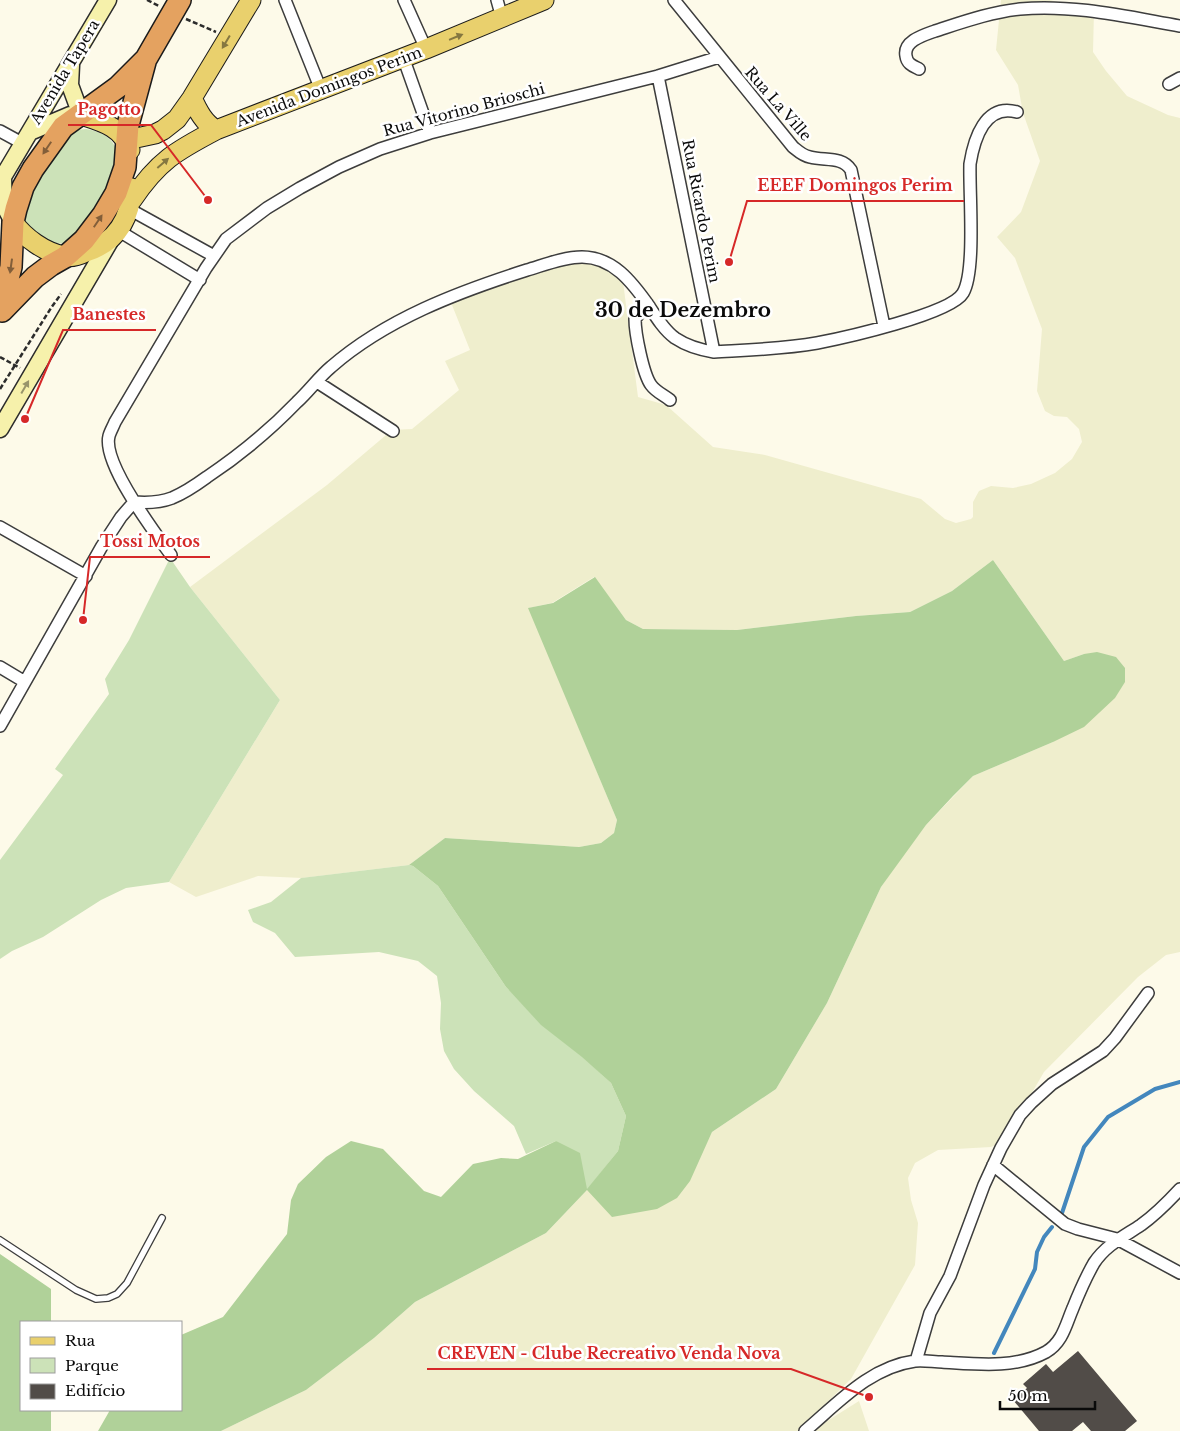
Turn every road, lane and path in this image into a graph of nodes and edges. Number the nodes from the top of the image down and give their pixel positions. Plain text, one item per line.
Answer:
1 (108, 0) edge
2 (180, 0) edge
3 (251, 0) edge
4 (285, 0) edge
5 (404, 0) edge
6 (544, 0) edge
7 (674, 0) edge
8 (499, 9) edge
9 (1180, 26) edge
10 (426, 49) junction
11 (403, 57) junction
12 (719, 57) junction
13 (146, 59) junction
14 (72, 60) junction
15 (919, 69) dead end
16 (658, 76) junction
17 (1180, 78) edge
18 (1169, 84) dead end
19 (321, 90) junction
20 (192, 98) junction
21 (1017, 112) dead end
22 (81, 115) junction
23 (216, 130) junction
24 (0, 131) edge
25 (430, 132) junction
26 (26, 138) junction
27 (131, 143) junction
28 (1, 180) edge
29 (130, 205) junction
30 (13, 222) junction
31 (114, 236) junction
32 (214, 256) junction
33 (65, 257) junction
34 (200, 280) junction
35 (82, 289) junction
36 (646, 303) junction
37 (0, 309) edge
38 (0, 313) edge
39 (884, 326) junction
40 (714, 352) junction
41 (0, 357) edge
42 (14, 365) junction
43 (31, 376) junction
44 (317, 382) junction
45 (0, 389) edge
46 (670, 400) dead end
47 (0, 429) edge
48 (393, 431) dead end
49 (134, 502) junction
50 (0, 527) edge
51 (171, 555) dead end
52 (86, 576) junction
53 (0, 667) edge
54 (26, 682) junction
55 (0, 726) edge
56 (1148, 993) dead end
57 (993, 1165) junction
58 (1180, 1189) edge
59 (162, 1218) dead end
60 (1117, 1239) junction
61 (0, 1240) edge
62 (1180, 1273) edge
63 (916, 1361) junction
64 (805, 1431) edge

1 - 14 street, Avenida Tapera
2 - 13 highway
3 -> 20 main road
4 - 19 street
5 - 10 street
6 - 8 main road, Avenida Domingos Perim
7 - 12 street, Rua La Ville
10 -> 8 main road, Avenida Domingos Perim
9 - 15 street
10 - 11 main road, Avenida Domingos Perim
11 - 19 main road, Avenida Domingos Perim
11 - 25 street
12 - 16 street, Rua Vitorino Brioschi
12 - 39 street, Rua La Ville
13 - 22 highway
13 - 27 highway
14 - 22 street
14 - 26 street, Avenida Tapera
16 - 25 street, Rua Vitorino Brioschi
16 - 40 street, Rua Ricardo Perim
17 - 18 street
19 - 23 main road, Avenida Domingos Perim
20 - 23 main road
20 - 27 main road
21 - 39 street
22 - 26 street
22 - 27 main road
22 -> 30 highway
29 -> 23 main road, Avenida Domingos Perim
24 - 26 street
25 - 32 street, Rua Vitorino Brioschi
26 - 28 street, Avenida Tapera
27 - 29 main road
33 -> 27 highway
28 - 30 street
29 - 31 main road, Avenida Domingos Perim
29 - 32 street
30 - 33 main road
30 -> 37 highway
31 - 33 main road
31 - 34 street
31 - 35 street
32 - 34 street, Rua Vitorino Brioschi
33 - 38 highway
34 - 49 street, Rua Vitorino Brioschi
35 - 42 path
35 - 43 street
36 - 40 street
36 - 44 street
36 - 46 street
39 - 40 street
41 - 42 path
42 - 43 path
42 - 45 path
47 -> 43 street
44 - 48 street
44 - 49 street
49 - 51 street, Rua Vitorino Brioschi
49 - 52 street
50 - 52 street
52 - 54 street
53 - 54 street
54 - 55 street
56 - 57 street
57 - 60 street
57 - 63 street
58 - 60 street
59 - 61 lane
60 - 62 street
60 - 63 street
63 - 64 street

